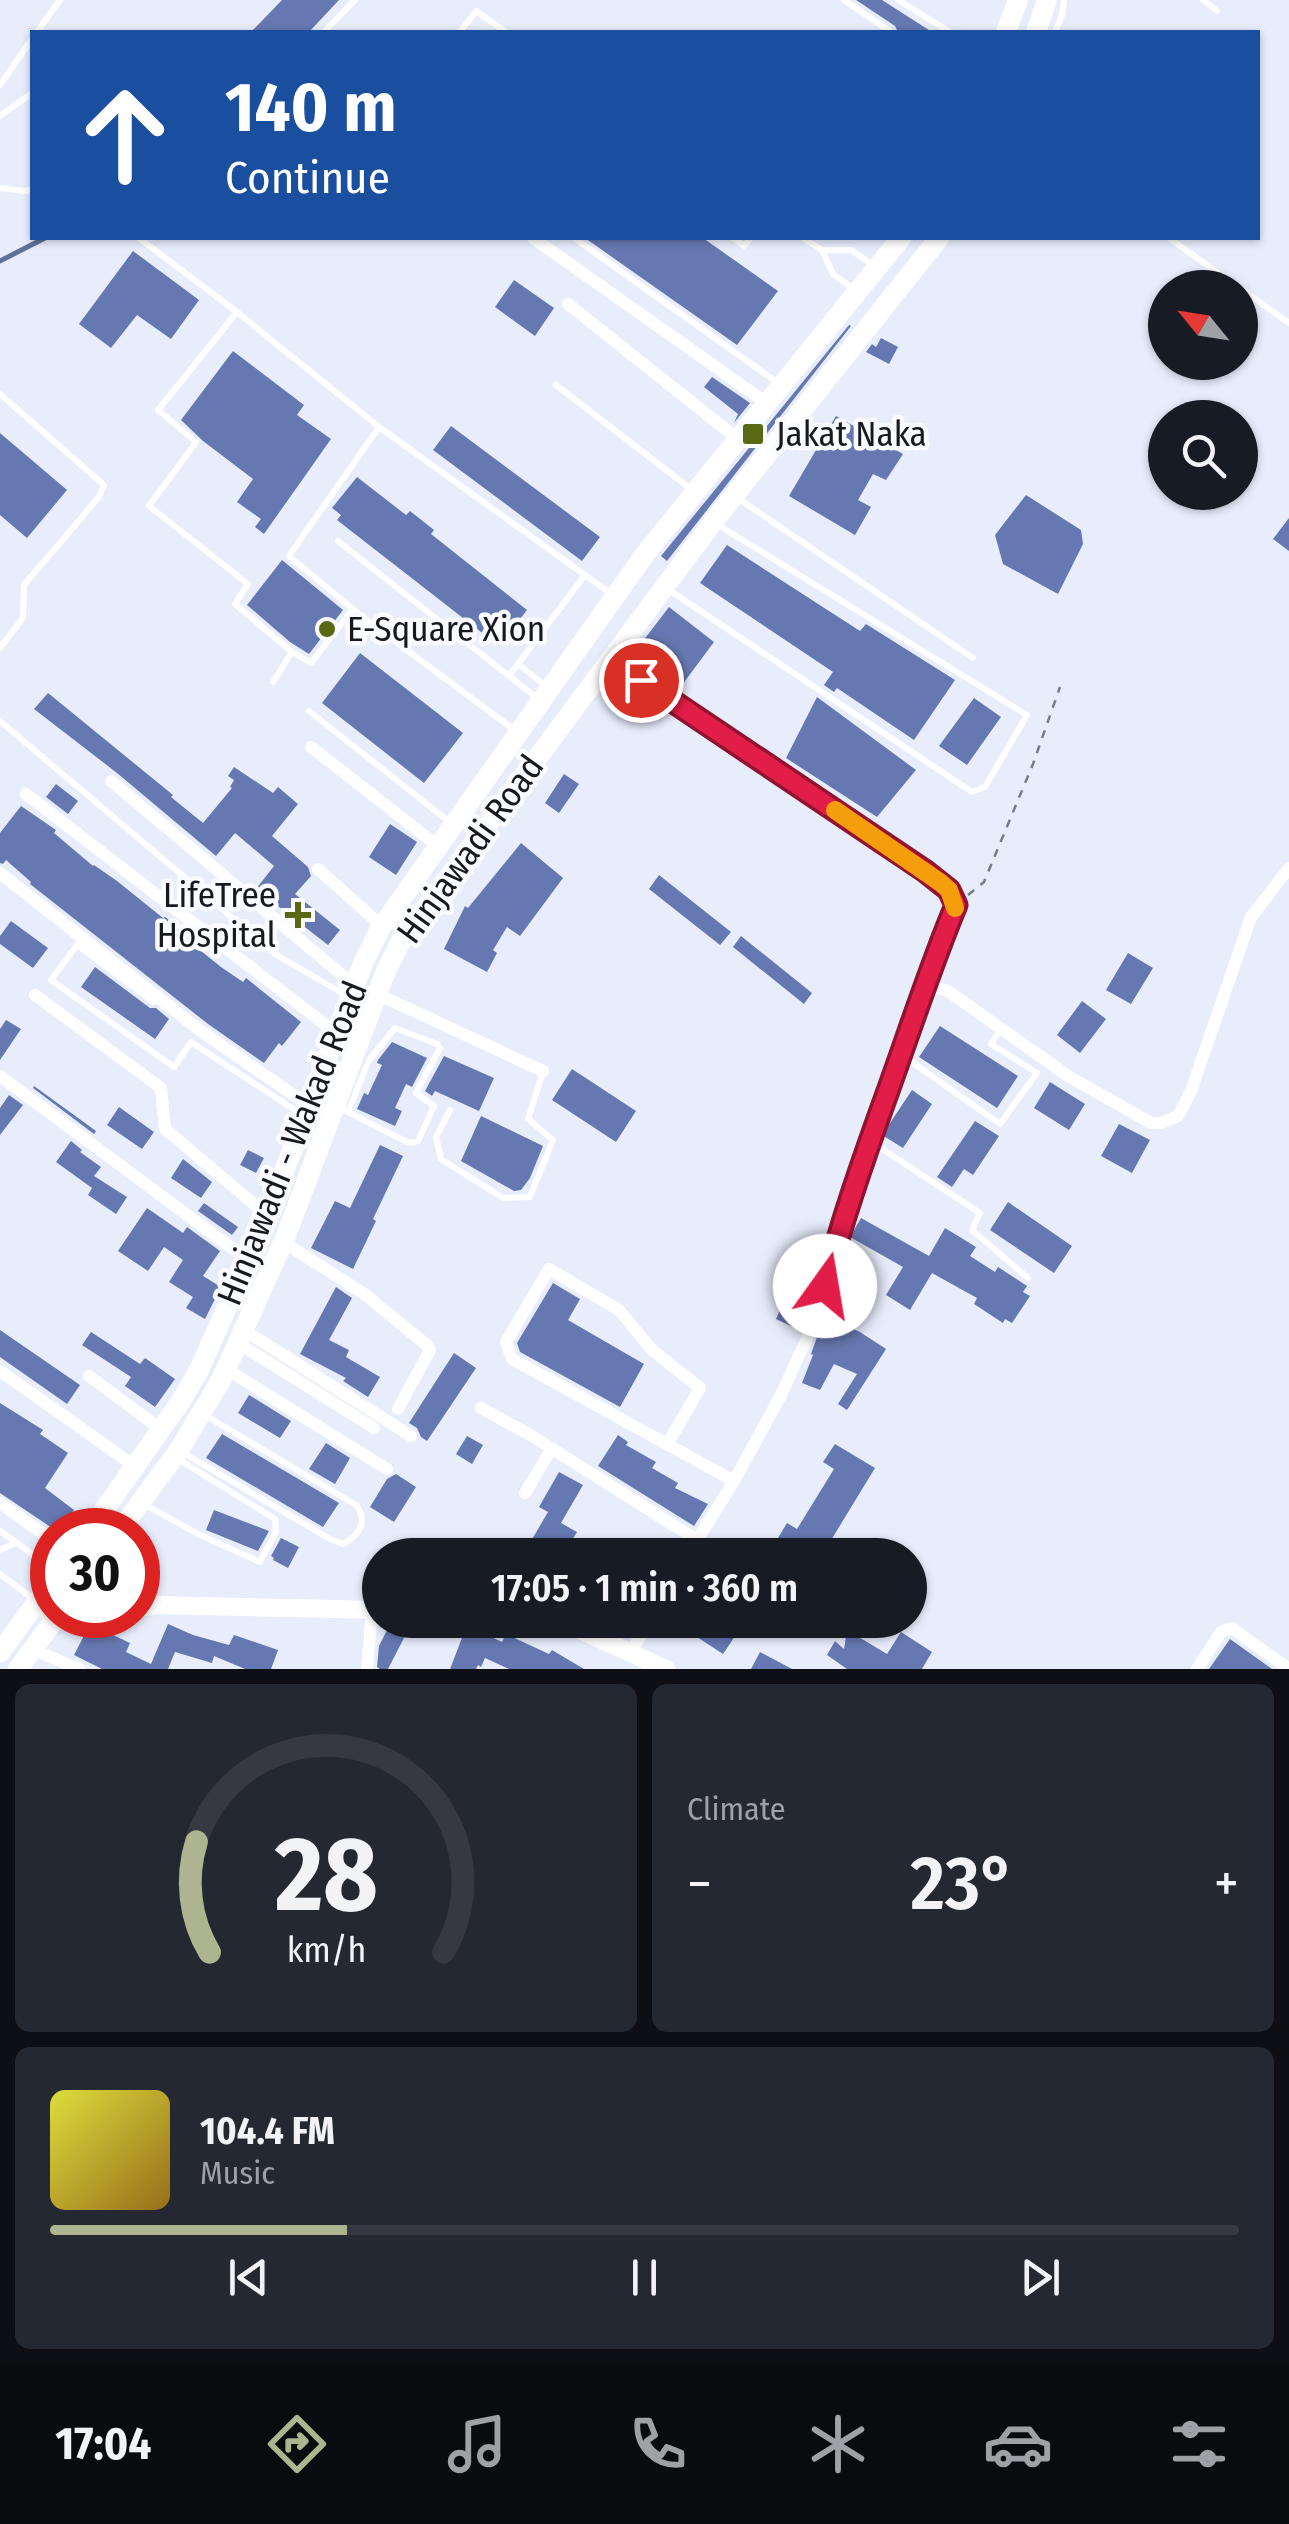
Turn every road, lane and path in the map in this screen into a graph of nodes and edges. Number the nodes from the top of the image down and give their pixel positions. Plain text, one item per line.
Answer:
1 (60, 0) edge
2 (355, 0) edge
3 (844, 0) edge
4 (898, 0) edge
5 (1047, 0) edge
6 (1064, 0) edge
7 (1203, 0) edge
8 (1015, 1) edge
9 (1217, 11) dead end
10 (38, 30) edge
11 (326, 30) edge
12 (462, 30) edge
13 (503, 30) edge
14 (889, 30) edge
15 (947, 30) edge
16 (1007, 30) edge
17 (1037, 30) edge
18 (1056, 30) edge
19 (30, 42) edge
20 (0, 84) edge
21 (30, 94) edge
22 (0, 116) edge
23 (0, 188) edge
24 (30, 190) edge
25 (143, 240) edge
26 (537, 240) edge
27 (577, 240) edge
28 (806, 240) edge
29 (897, 240) edge
30 (937, 240) edge
31 (1173, 240) edge
32 (822, 250) junction
33 (877, 268) junction
34 (1215, 270) edge
35 (858, 292) junction
36 (1258, 301) edge
37 (568, 304) dead end
38 (237, 312) junction
39 (1289, 323) edge
40 (556, 384) dead end
41 (783, 386) junction
42 (0, 394) edge
43 (768, 404) junction
44 (380, 427) junction
45 (740, 440) junction
46 (696, 492) junction
47 (734, 496) junction
48 (713, 522) junction
49 (338, 541) dead end
50 (585, 575) junction
51 (664, 587) junction
52 (615, 597) junction
53 (353, 610) junction
54 (0, 648) edge
55 (292, 652) junction
56 (610, 658) junction
57 (973, 658) dead end
58 (518, 664) junction
59 (509, 676) junction
60 (273, 682) dead end
61 (1060, 687) dead end
62 (545, 694) junction
63 (308, 711) dead end
64 (0, 721) edge
65 (518, 732) junction
66 (311, 747) dead end
67 (111, 781) dead end
68 (26, 794) dead end
69 (452, 824) junction
70 (438, 846) junction
71 (1289, 868) edge
72 (318, 869) dead end
73 (0, 873) edge
74 (956, 905) junction
75 (382, 926) junction
76 (923, 987) junction
77 (352, 991) junction
78 (378, 994) junction
79 (35, 995) dead end
80 (1000, 1030) junction
81 (336, 1032) junction
82 (191, 1042) junction
83 (901, 1054) junction
84 (543, 1071) joint
85 (0, 1076) edge
86 (450, 1110) dead end
87 (306, 1111) junction
88 (337, 1114) junction
89 (869, 1141) junction
90 (267, 1215) junction
91 (283, 1242) junction
92 (248, 1260) junction
93 (1028, 1278) dead end
94 (241, 1336) junction
95 (226, 1369) junction
96 (0, 1371) edge
97 (89, 1376) dead end
98 (481, 1408) dead end
99 (398, 1409) dead end
100 (202, 1414) junction
101 (374, 1428) dead end
102 (162, 1430) junction
103 (411, 1436) dead end
104 (668, 1443) junction
105 (552, 1448) junction
106 (176, 1452) junction
107 (136, 1467) junction
108 (388, 1469) dead end
109 (734, 1481) junction
110 (525, 1492) dead end
111 (141, 1502) junction
112 (0, 1503) edge
113 (106, 1508) edge
114 (136, 1508) edge
115 (30, 1524) edge
116 (0, 1531) edge
117 (694, 1538) edge
118 (698, 1538) edge
119 (18, 1543) junction
120 (0, 1550) edge
121 (30, 1552) edge
122 (0, 1574) edge
123 (30, 1597) edge
124 (160, 1605) edge
125 (362, 1610) edge
126 (30, 1611) edge
127 (41, 1638) edge
128 (372, 1638) edge
129 (598, 1638) edge
130 (639, 1638) edge
131 (2, 1648) edge
132 (32, 1650) junction
133 (630, 1652) junction
134 (654, 1666) edge
135 (18, 1669) edge
136 (79, 1669) edge
137 (367, 1669) edge
138 (1197, 1669) edge
139 (1289, 1669) edge

1 - 10 lane
2 - 11 lane
3 - 14 lane
4 - 15 lane
5 - 17 main road
6 - 18 lane
7 - 9 lane
8 - 16 main road
12 - 13 lane
19 - 20 lane
21 - 22 lane
23 - 24 lane
25 - 38 lane
26 - 43 street
27 - 41 lane
28 - 32 lane
29 - 33 main road, Hinjawadi - Wakad Road
30 - 47 main road, Hinjawadi Road
31 - 34 lane
32 - 33 lane
32 - 35 lane
33 - 35 main road, Hinjawadi - Wakad Road
35 - 41 main road, Hinjawadi - Wakad Road
36 - 39 lane
37 - 45 street
38 - 44 lane
38 - 55 lane
40 - 46 lane
41 - 43 main road, Hinjawadi - Wakad Road
42 - 54 lane
43 - 45 main road, Hinjawadi - Wakad Road
44 - 50 lane
44 - 53 lane
45 - 46 main road, Hinjawadi - Wakad Road
46 - 52 main road, Hinjawadi - Wakad Road
47 - 48 main road, Hinjawadi Road
47 - 57 lane
48 - 51 main road, Hinjawadi Road
48 - 51 lane
49 - 59 lane
50 - 52 lane
50 - 58 lane
51 - 56 main road, Hinjawadi Road
52 - 62 main road, Hinjawadi - Wakad Road
53 - 55 lane
53 - 65 lane
55 - 60 lane
56 - 74 street
56 - 78 main road, Hinjawadi Road
58 - 59 lane
58 - 62 lane
59 - 62 lane
61 - 74 path
62 - 65 main road, Hinjawadi - Wakad Road
63 - 69 lane
64 - 77 lane
65 - 69 main road, Hinjawadi - Wakad Road
66 - 70 street
67 - 77 street
68 - 81 street
69 - 70 main road, Hinjawadi - Wakad Road
70 - 75 main road, Hinjawadi - Wakad Road
71 - 80 street
72 - 75 street
73 - 87 street
74 - 76 street
75 - 77 main road, Hinjawadi - Wakad Road
76 - 80 street
76 - 83 street
77 - 81 main road, Hinjawadi - Wakad Road
78 - 84 street
78 - 88 main road, Hinjawadi Road
79 - 90 street
80 - 83 lane
81 - 87 main road, Hinjawadi - Wakad Road
82 - 82 lane
82 - 87 lane
83 - 89 street
84 - 86 lane
85 - 92 street
87 - 88 lane
87 - 90 main road, Hinjawadi - Wakad Road
88 - 88 lane
88 - 91 main road, Hinjawadi Road
89 - 93 lane
89 - 109 street
90 - 92 main road, Hinjawadi - Wakad Road
91 - 94 main road, Hinjawadi Road
91 - 99 street
92 - 102 main road, Hinjawadi - Wakad Road
94 - 95 main road, Hinjawadi Road
94 - 101 street
94 - 103 street
95 - 100 main road, Hinjawadi Road
95 - 108 street
96 - 107 street
97 - 102 street
98 - 105 street
100 - 106 main road, Hinjawadi Road
100 - 106 lane
102 - 107 main road, Hinjawadi - Wakad Road
104 - 104 street
104 - 109 street
105 - 110 street
105 - 117 street
106 - 111 main road, Hinjawadi Road
106 - 111 lane
107 - 113 main road, Hinjawadi - Wakad Road
109 - 118 street
111 - 114 main road, Hinjawadi Road
112 - 115 street
116 - 119 lane
119 - 120 lane
119 - 121 lane
122 - 123 lane
124 - 125 street
126 - 131 main road
127 - 132 main road
128 - 137 street
129 - 133 street
130 - 133 street
132 - 135 main road
132 - 136 street
133 - 134 street
138 - 139 street

